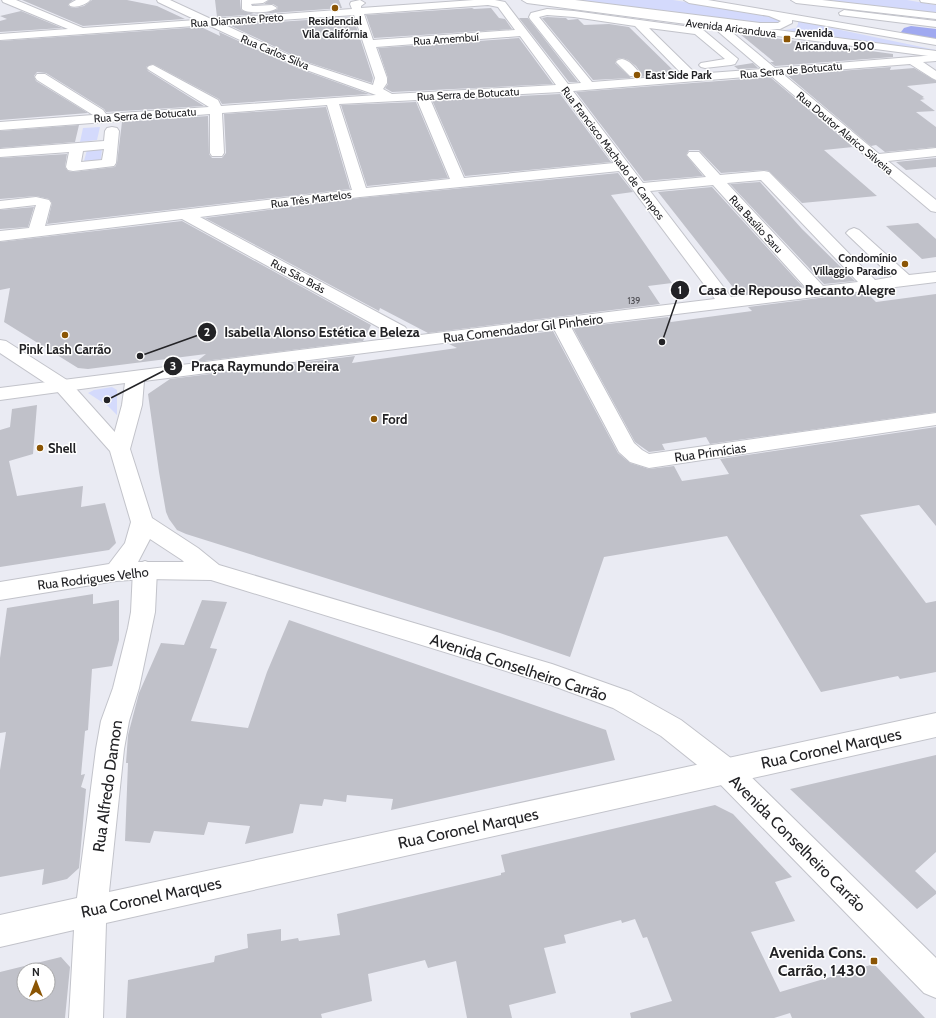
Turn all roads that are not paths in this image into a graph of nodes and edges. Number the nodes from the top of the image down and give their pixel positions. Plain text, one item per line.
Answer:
1 (7, 0) edge
2 (85, 0) edge
3 (185, 0) edge
4 (263, 0) edge
5 (414, 0) edge
6 (527, 0) edge
7 (551, 0) edge
8 (689, 0) edge
9 (721, 0) edge
10 (796, 0) edge
11 (925, 0) edge
12 (164, 1) edge
13 (936, 1) edge
14 (499, 3) joint
15 (74, 4) dead end
16 (748, 10) junction
17 (358, 12) junction
18 (314, 15) junction
19 (936, 17) edge
20 (207, 22) junction
21 (638, 23) junction
22 (831, 24) junction
23 (936, 24) edge
24 (661, 26) junction
25 (718, 26) junction
26 (83, 31) junction
27 (523, 33) junction
28 (0, 37) edge
29 (672, 38) dead end
30 (936, 42) edge
31 (370, 44) junction
32 (936, 46) edge
33 (936, 54) edge
34 (936, 58) edge
35 (912, 60) junction
36 (622, 62) dead end
37 (682, 67) junction
38 (153, 68) dead end
39 (772, 71) junction
40 (936, 76) edge
41 (41, 77) dead end
42 (638, 78) junction
43 (693, 78) junction
44 (589, 86) junction
45 (565, 88) junction
46 (376, 90) junction
47 (422, 96) junction
48 (390, 98) junction
49 (332, 101) junction
50 (216, 110) junction
51 (113, 118) junction
52 (100, 119) junction
53 (0, 126) edge
54 (110, 144) junction
55 (77, 147) junction
56 (936, 152) edge
57 (0, 153) edge
58 (217, 153) dead end
59 (694, 155) dead end
60 (876, 158) junction
61 (623, 166) junction
62 (716, 180) junction
63 (459, 183) junction
64 (639, 188) junction
65 (360, 193) junction
66 (0, 205) edge
67 (935, 206) edge
68 (184, 214) junction
69 (36, 232) junction
70 (854, 233) dead end
71 (0, 236) edge
72 (936, 278) edge
73 (905, 282) junction
74 (872, 286) junction
75 (819, 292) junction
76 (727, 304) junction
77 (560, 324) junction
78 (408, 342) junction
79 (0, 345) edge
80 (135, 376) junction
81 (63, 386) junction
82 (0, 394) edge
83 (936, 419) edge
84 (120, 449) junction
85 (142, 522) junction
86 (145, 570) junction
87 (211, 571) junction
88 (116, 572) junction
89 (0, 591) edge
90 (936, 725) edge
91 (726, 771) junction
92 (91, 910) junction
93 (0, 931) edge
94 (936, 981) edge
95 (86, 1018) edge

1 - 26 main road
2 - 15 main road
3 - 12 main road
4 - 18 main road
5 - 17 main road
6 - 25 main road, Avenida Aricanduva
7 - 16 main road
8 - 16 main road
9 - 23 main road
10 - 19 main road
11 - 13 main road
12 - 20 main road, Rua Carlos Silva
14 - 17 main road, Rua Diamante Preto
14 - 27 main road, Rua Francisco Machado de Campos
16 - 22 main road
17 - 18 main road, Rua Diamante Preto
17 - 31 main road
18 - 20 main road, Rua Diamante Preto
20 - 26 main road, Rua Diamante Preto
20 - 46 main road, Rua Carlos Silva
21 - 24 main road
21 - 37 main road
21 - 44 main road
22 - 30 main road
22 - 32 main road
24 - 29 main road
24 - 37 main road
25 - 33 main road, Avenida Aricanduva
25 - 39 main road, Rua Doutor Alarico Silveira
26 - 28 main road, Rua Diamante Preto
27 - 31 main road, Rua Amembuí
27 - 45 main road, Rua Francisco Machado de Campos
31 - 46 main road
34 - 35 main road, Rua Serra de Botucatu
35 - 39 main road, Rua Serra de Botucatu
35 - 40 main road
36 - 42 main road
37 - 43 main road
38 - 50 main road
39 - 43 main road, Rua Serra de Botucatu
39 - 60 main road, Rua Doutor Alarico Silveira
41 - 52 main road
42 - 43 main road, Rua Serra de Botucatu
42 - 44 main road, Rua Serra de Botucatu
44 - 45 main road, Rua Serra de Botucatu
45 - 47 main road, Rua Serra de Botucatu
45 - 61 main road, Rua Francisco Machado de Campos
46 - 48 main road, Rua Carlos Silva
47 - 48 main road, Rua Serra de Botucatu
47 - 63 main road
48 - 49 main road, Rua Serra de Botucatu
49 - 50 main road, Rua Serra de Botucatu
49 - 65 main road
50 - 51 main road, Rua Serra de Botucatu
50 - 58 main road
51 - 52 main road, Rua Serra de Botucatu
51 - 54 main road
52 - 53 main road, Rua Serra de Botucatu
54 - 55 main road
54 - 55 main road
55 - 57 main road
56 - 60 main road
59 - 62 main road, Rua Basílio Saru
60 - 67 main road, Rua Doutor Alarico Silveira
61 - 63 main road, Rua Três Martelos
61 - 64 main road, Rua Francisco Machado de Campos
62 - 64 main road
62 - 74 main road
62 - 75 main road, Rua Basílio Saru
63 - 65 main road, Rua Três Martelos
64 - 76 main road, Rua Francisco Machado de Campos
65 - 68 main road, Rua Três Martelos
66 - 69 main road
68 - 69 main road, Rua Três Martelos
68 - 78 main road, Rua São Brás
69 - 71 main road, Rua Três Martelos
70 - 73 main road
72 - 73 main road, Rua Comendador Gil Pinheiro
73 - 74 main road, Rua Comendador Gil Pinheiro
74 - 75 main road, Rua Comendador Gil Pinheiro
75 - 76 main road, Rua Comendador Gil Pinheiro
76 - 77 main road, Rua Comendador Gil Pinheiro
77 - 78 main road, Rua Comendador Gil Pinheiro
77 - 83 main road, Rua Primícias
78 - 80 main road, Rua Comendador Gil Pinheiro
79 - 81 main road
80 - 81 main road, Rua Comendador Gil Pinheiro
80 - 84 main road
81 - 82 main road, Rua Comendador Gil Pinheiro
81 - 84 main road
84 - 85 main road
85 - 87 main road, Avenida Conselheiro Carrão
85 - 88 main road
86 - 87 main road, Rua Rodrigues Velho
86 - 88 main road, Rua Rodrigues Velho
86 - 92 main road, Rua Alfredo Damon
87 - 91 main road, Avenida Conselheiro Carrão
88 - 89 main road, Rua Rodrigues Velho
90 - 91 main road, Rua Coronel Marques
91 - 92 main road, Rua Coronel Marques
91 - 94 main road, Avenida Conselheiro Carrão
92 - 93 main road, Rua Coronel Marques
92 - 95 main road, Rua Alfredo Damon

